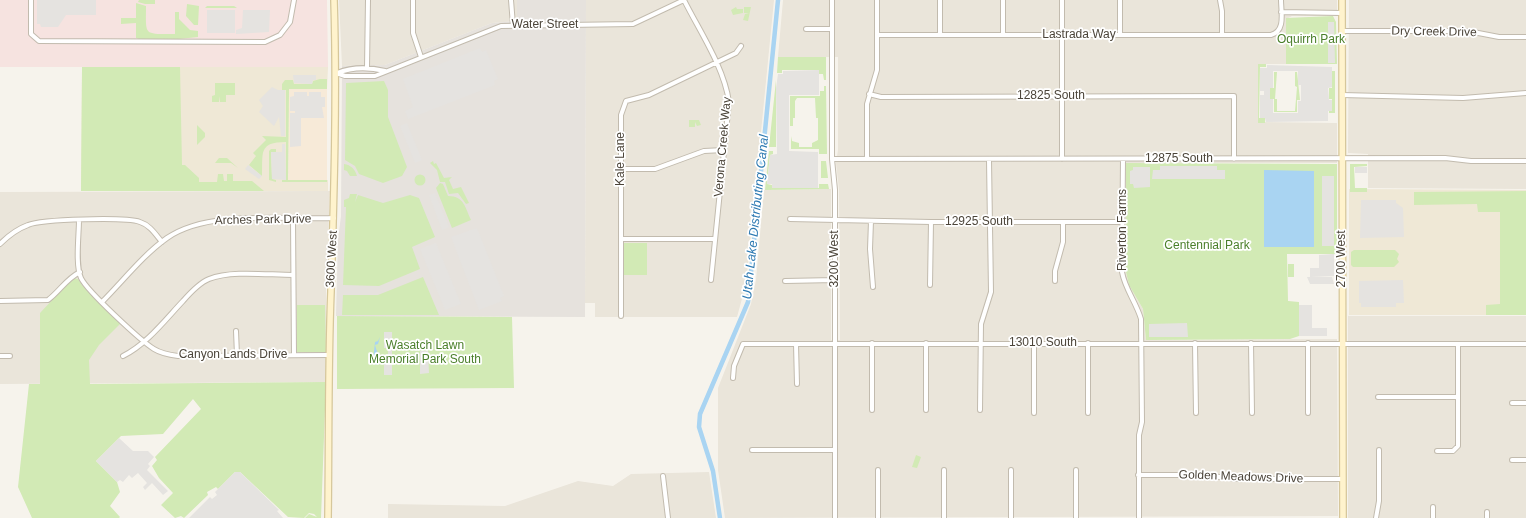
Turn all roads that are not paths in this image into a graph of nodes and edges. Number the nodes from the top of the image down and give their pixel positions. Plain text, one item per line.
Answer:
1 (31, 0) edge
2 (294, 0) edge
3 (334, 0) edge
4 (368, 0) edge
5 (413, 0) edge
6 (511, 0) edge
7 (684, 0) edge
8 (832, 0) edge
9 (877, 0) edge
10 (940, 0) edge
11 (1003, 0) edge
12 (1062, 0) edge
13 (1120, 0) edge
14 (1220, 0) edge
15 (1281, 0) edge
16 (1342, 0) edge
17 (1281, 12) junction
18 (1342, 13) junction
19 (514, 25) junction
20 (806, 28) dead end
21 (832, 29) junction
22 (1342, 31) junction
23 (878, 35) junction
24 (940, 35) junction
25 (1003, 35) junction
26 (1062, 35) junction
27 (1120, 35) junction
28 (1222, 35) junction
29 (1526, 37) edge
30 (741, 46) dead end
31 (421, 57) junction
32 (716, 63) junction
33 (367, 68) junction
34 (385, 71) junction
35 (336, 73) junction
36 (1526, 93) edge
37 (869, 94) junction
38 (1342, 95) junction
39 (1062, 96) junction
40 (724, 150) junction
41 (1342, 158) junction
42 (832, 159) junction
43 (867, 159) junction
44 (1062, 159) junction
45 (1123, 159) junction
46 (1234, 159) junction
47 (989, 160) junction
48 (1526, 161) edge
49 (621, 169) junction
50 (334, 218) junction
51 (293, 219) junction
52 (790, 219) dead end
53 (835, 219) junction
54 (79, 220) junction
55 (871, 221) junction
56 (931, 222) junction
57 (990, 222) junction
58 (1063, 222) junction
59 (1122, 222) junction
60 (621, 239) junction
61 (715, 240) junction
62 (1, 242) edge
63 (162, 242) junction
64 (80, 272) junction
65 (293, 275) junction
66 (711, 280) dead end
67 (836, 280) junction
68 (785, 281) dead end
69 (1055, 281) dead end
70 (930, 285) dead end
71 (874, 287) dead end
72 (0, 301) edge
73 (102, 302) junction
74 (621, 316) dead end
75 (236, 331) dead end
76 (145, 341) junction
77 (872, 343) junction
78 (926, 343) junction
79 (980, 343) junction
80 (1088, 343) junction
81 (1195, 343) junction
82 (1251, 343) junction
83 (1308, 343) junction
84 (796, 344) junction
85 (835, 344) junction
86 (1034, 344) junction
87 (1142, 344) junction
88 (1342, 344) junction
89 (1458, 344) junction
90 (1526, 344) edge
91 (237, 355) junction
92 (294, 355) junction
93 (329, 355) junction
94 (0, 356) edge
95 (10, 356) dead end
96 (123, 356) dead end
97 (733, 378) dead end
98 (797, 384) dead end
99 (1378, 397) dead end
100 (1458, 397) junction
101 (1512, 403) dead end
102 (1526, 403) edge
103 (872, 410) dead end
104 (926, 410) dead end
105 (980, 410) dead end
106 (1034, 413) dead end
107 (1088, 413) dead end
108 (1196, 413) dead end
109 (1252, 413) dead end
110 (1308, 413) dead end
111 (752, 450) dead end
112 (835, 450) junction
113 (1379, 450) dead end
114 (1437, 451) dead end
115 (1512, 460) dead end
116 (1526, 460) edge
117 (878, 470) dead end
118 (944, 470) dead end
119 (1011, 470) dead end
120 (1076, 470) dead end
121 (1138, 475) junction
122 (663, 476) dead end
123 (1343, 480) junction
124 (1433, 507) dead end
125 (1487, 512) dead end
126 (328, 518) edge
127 (668, 518) edge
128 (835, 518) edge
129 (878, 518) edge
130 (944, 518) edge
131 (1011, 518) edge
132 (1076, 518) edge
133 (1139, 518) edge
134 (1343, 518) edge
135 (1376, 518) edge
136 (1433, 518) edge
137 (1487, 518) edge

1 - 2 street
3 - 35 main road, 3600 West
4 - 33 street
5 - 31 street
6 - 19 street
7 - 19 street, Water Street
7 - 32 street, Verona Creek Way
8 - 21 street, 3200 West
9 - 23 street
10 - 24 street
11 - 25 street
12 - 26 street
13 - 27 street
14 - 28 street
15 - 17 street
16 - 18 main road, 2700 West
17 - 18 street
17 - 28 street, Lastrada Way
18 - 22 main road, 2700 West
19 - 31 street, Water Street
20 - 21 street
21 - 42 street, 3200 West
22 - 29 street, Dry Creek Drive
22 - 38 main road, 2700 West
23 - 24 street, Lastrada Way
23 - 37 street
24 - 25 street, Lastrada Way
25 - 26 street, Lastrada Way
26 - 27 street, Lastrada Way
26 - 39 street
27 - 28 street, Lastrada Way
30 - 32 street
31 - 34 street, Water Street
32 - 40 street, Verona Creek Way
32 - 49 street, Kale Lane
33 - 34 street
33 - 35 street
34 - 35 street, Water Street
35 - 50 main road, 3600 West
36 - 38 street
37 - 39 street, 12825 South
37 - 43 street
38 - 41 main road, 2700 West
39 - 44 street
39 - 46 street, 12825 South
40 - 49 street
40 - 61 street, Verona Creek Way
41 - 46 street, 12875 South
41 - 48 street, 12875 South
41 - 88 main road, 2700 West
42 - 43 street, 12875 South
42 - 53 street, 3200 West
43 - 47 street, 12875 South
44 - 45 street, 12875 South
44 - 47 street, 12875 South
45 - 46 street, 12875 South
45 - 59 street, Riverton Farms
47 - 57 street
49 - 60 street, Kale Lane
50 - 51 street, Arches Park Drive
50 - 93 main road, 3600 West
51 - 63 street, Arches Park Drive
51 - 65 street
52 - 53 street, 12925 South
53 - 55 street, 12925 South
53 - 67 street, 3200 West
54 - 62 street
54 - 63 street
54 - 64 street, Canyon Lands Drive
55 - 56 street, 12925 South
55 - 71 street
56 - 57 street, 12925 South
56 - 70 street
57 - 58 street, 12925 South
57 - 79 street
58 - 59 street, 12925 South
58 - 69 street
59 - 87 street, Riverton Farms
60 - 61 street
60 - 74 street, Kale Lane
61 - 66 street, Verona Creek Way
63 - 73 street, Arches Park Drive
64 - 72 street
64 - 73 street, Canyon Lands Drive
65 - 76 street
65 - 92 street
67 - 68 street
67 - 85 street, 3200 West
73 - 76 street, Canyon Lands Drive
75 - 91 street
76 - 91 street, Canyon Lands Drive
76 - 96 street
77 - 78 street, 13010 South
77 - 85 street, 13010 South
77 - 103 street
78 - 79 street, 13010 South
78 - 104 street
79 - 86 street, 13010 South
79 - 105 street
80 - 86 street, 13010 South
80 - 87 street, 13010 South
80 - 107 street
81 - 82 street, 13010 South
81 - 87 street, 13010 South
81 - 108 street
82 - 83 street, 13010 South
82 - 109 street
83 - 88 street, 13010 South
83 - 110 street
84 - 85 street, 13010 South
84 - 97 street, 13010 South
84 - 98 street
85 - 112 street, 3200 West
86 - 106 street
87 - 121 street, Riverton Farms
88 - 89 street, 13010 South
88 - 123 main road, 2700 West
89 - 90 street, 13010 South
89 - 100 street
91 - 92 street, Canyon Lands Drive
92 - 93 street, Canyon Lands Drive
93 - 126 main road, 3600 West
94 - 95 street
99 - 100 street
100 - 114 street
101 - 102 street
111 - 112 street
112 - 128 street, 3200 West
113 - 135 street
115 - 116 street
117 - 129 street
118 - 130 street
119 - 131 street
120 - 132 street
121 - 123 street, Golden Meadows Drive
121 - 133 street, Riverton Farms
122 - 127 street
123 - 134 main road, 2700 West
124 - 136 street
125 - 137 street

